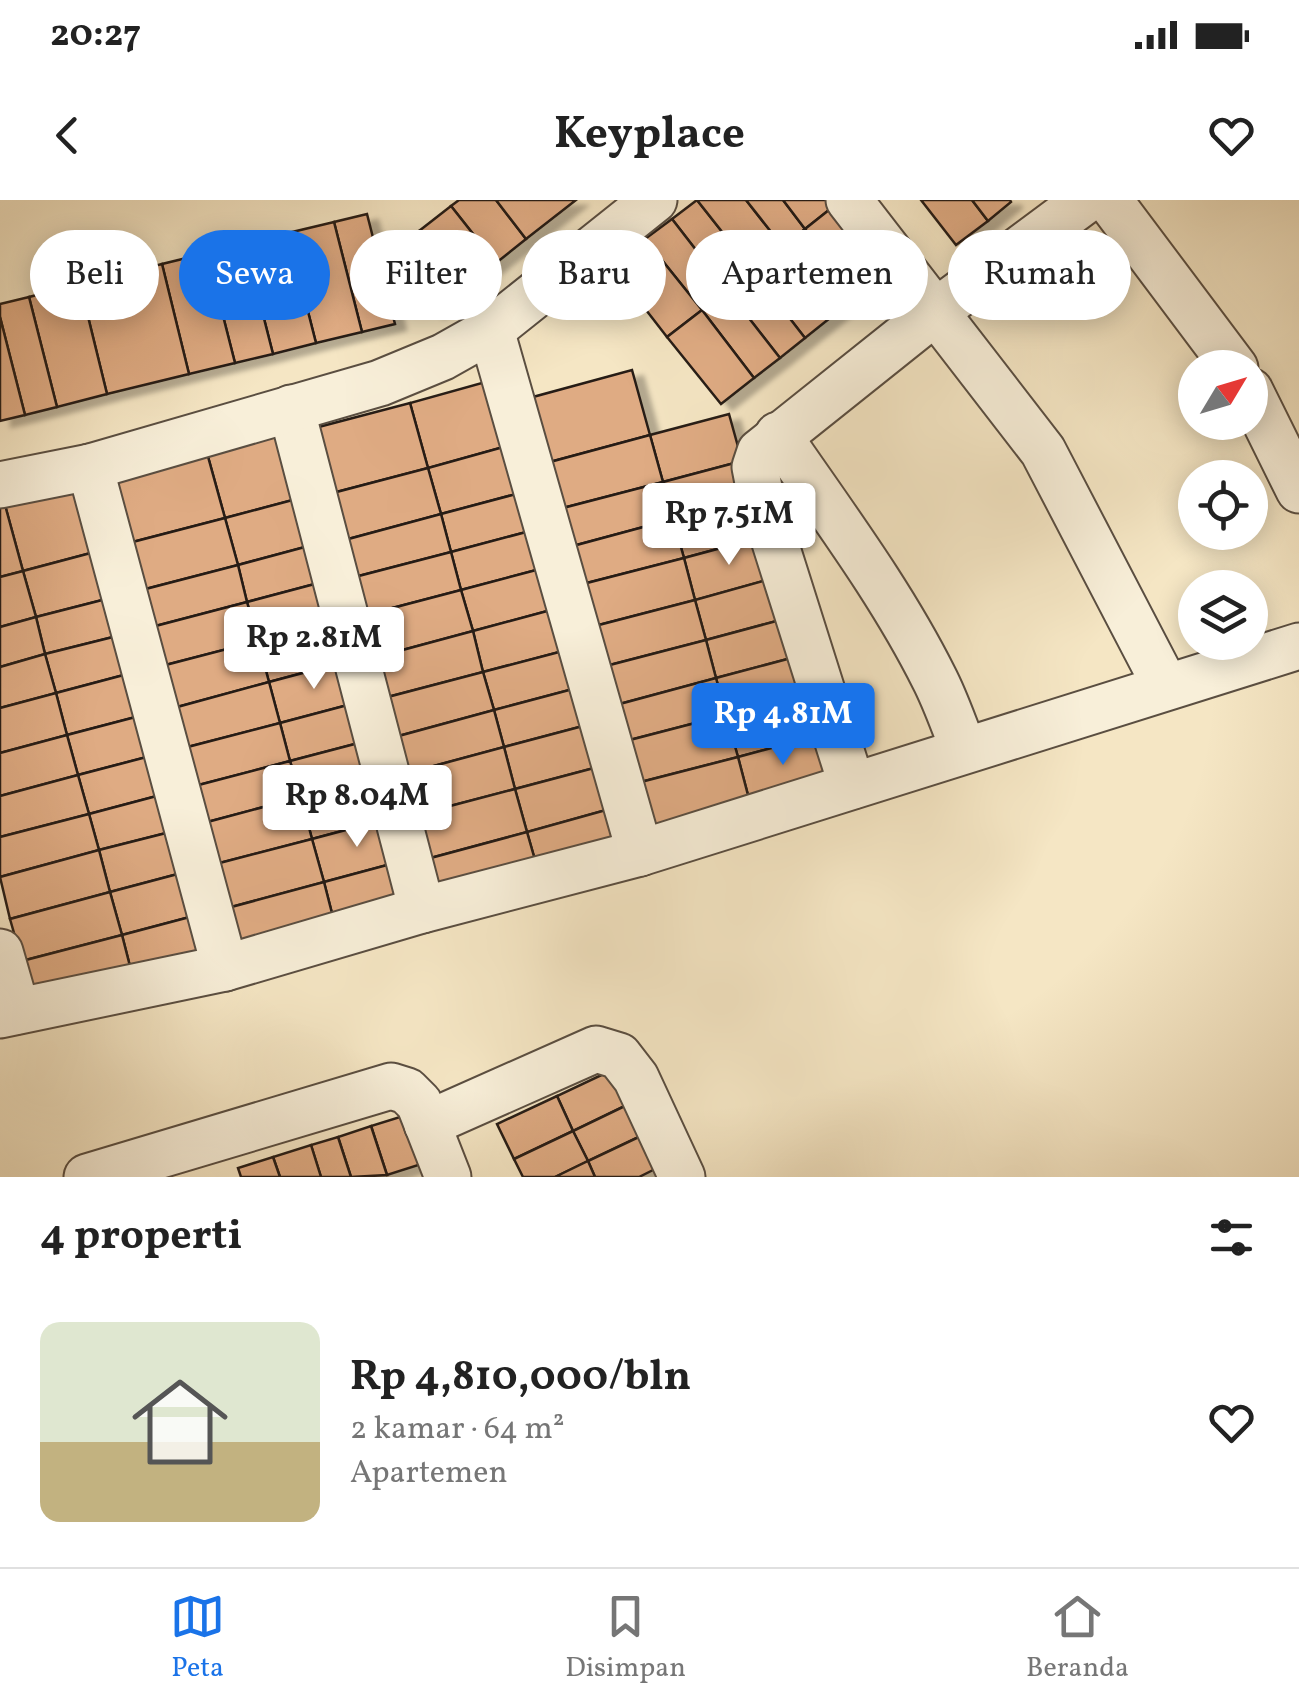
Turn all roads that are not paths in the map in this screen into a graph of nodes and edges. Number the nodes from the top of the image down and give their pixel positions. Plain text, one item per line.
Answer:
1 (849, 200) edge
2 (1086, 200) edge
3 (1109, 200) edge
4 (634, 206) edge
5 (934, 313) junction
6 (491, 330) junction
7 (1222, 350) edge
8 (292, 408) junction
9 (1268, 427) edge
10 (778, 435) junction
11 (90, 467) junction
12 (0, 485) edge
13 (1299, 490) edge
14 (1299, 646) edge
15 (1166, 687) junction
16 (964, 750) junction
17 (852, 786) junction
18 (640, 854) junction
19 (422, 910) junction
20 (0, 952) edge
21 (226, 968) junction
22 (8, 1013) edge
23 (427, 1124) junction
24 (87, 1177) edge
25 (448, 1177) edge
26 (682, 1177) edge

1 - 5 street
2 - 5 street
3 - 7 street
4 - 6 street
5 - 10 street
5 - 15 street
6 - 8 street
6 - 18 street
8 - 11 street
8 - 19 street
9 - 13 street
10 - 16 street
10 - 17 street
11 - 12 street
11 - 21 street
14 - 15 street
15 - 16 street
16 - 17 street
17 - 18 street
18 - 19 street
19 - 21 street
20 - 22 street
21 - 22 street
23 - 24 street
23 - 25 street
23 - 26 street

